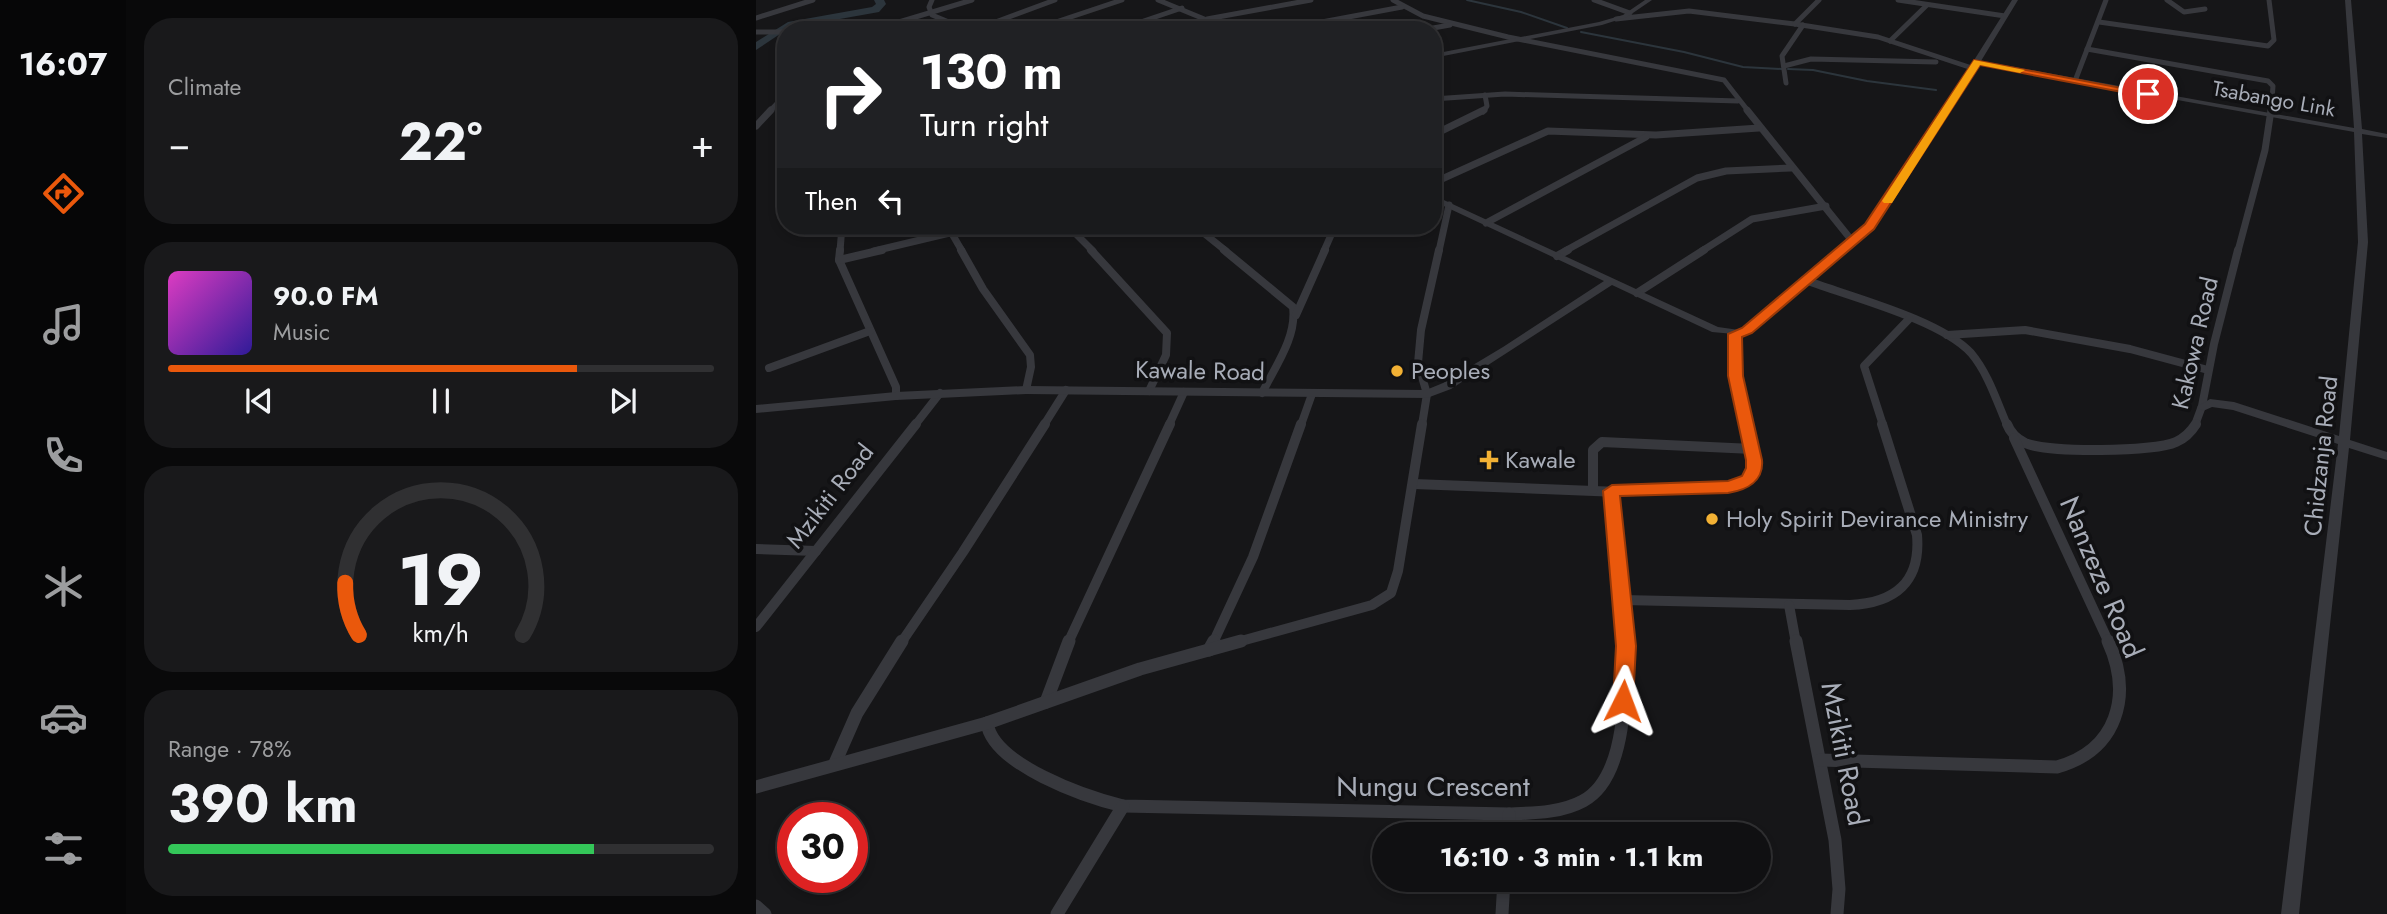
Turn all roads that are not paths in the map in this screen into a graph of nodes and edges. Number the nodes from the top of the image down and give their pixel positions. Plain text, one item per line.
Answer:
1 (813, 0) edge
2 (932, 0) edge
3 (972, 0) edge
4 (1055, 0) edge
5 (1122, 0) edge
6 (1158, 0) edge
7 (1311, 0) edge
8 (1393, 0) edge
9 (1594, 0) edge
10 (1649, 0) edge
11 (1819, 0) edge
12 (1898, 0) edge
13 (2015, 0) edge
14 (2106, 0) edge
15 (2167, 0) edge
16 (2262, 0) edge
17 (2348, 0) edge
18 (2269, 2) edge
19 (1181, 5) junction
20 (1927, 5) junction
21 (1402, 7) junction
22 (2204, 9) dead end
23 (931, 13) junction
24 (1630, 13) junction
25 (2005, 16) junction
26 (756, 18) edge
27 (1207, 19) junction
28 (1616, 19) junction
29 (903, 21) edge
30 (948, 21) edge
31 (998, 21) edge
32 (1059, 21) edge
33 (1140, 21) edge
34 (1211, 21) edge
35 (1327, 21) edge
36 (2099, 22) junction
37 (1454, 24) junction
38 (1796, 24) junction
39 (1803, 25) junction
40 (1442, 26) edge
41 (756, 32) edge
42 (777, 34) edge
43 (1522, 40) junction
44 (1891, 41) junction
45 (2087, 49) junction
46 (1442, 55) edge
47 (1962, 65) junction
48 (1975, 65) junction
49 (1784, 66) junction
50 (2075, 80) junction
51 (1786, 83) dead end
52 (1485, 95) junction
53 (1442, 98) edge
54 (1738, 101) junction
55 (777, 104) edge
56 (2270, 116) junction
57 (756, 126) edge
58 (1759, 128) junction
59 (1442, 131) edge
60 (2358, 131) junction
61 (1656, 135) junction
62 (2387, 136) edge
63 (1791, 168) junction
64 (1442, 179) edge
65 (1442, 202) edge
66 (1449, 205) junction
67 (1826, 206) junction
68 (1486, 223) junction
69 (841, 235) edge
70 (939, 235) edge
71 (953, 235) edge
72 (1077, 235) edge
73 (1206, 235) edge
74 (1331, 235) edge
75 (1853, 242) junction
76 (1557, 256) junction
77 (839, 260) junction
78 (1611, 281) junction
79 (1808, 281) junction
80 (1637, 293) junction
81 (1296, 315) junction
82 (1909, 319) junction
83 (870, 331) junction
84 (1735, 334) junction
85 (1947, 335) junction
86 (769, 368) dead end
87 (2208, 370) junction
88 (1026, 390) junction
89 (1066, 390) junction
90 (1149, 391) junction
91 (1184, 392) junction
92 (940, 393) junction
93 (1262, 393) junction
94 (1312, 394) junction
95 (1427, 394) junction
96 (896, 396) junction
97 (2203, 407) junction
98 (756, 409) edge
99 (2014, 437) junction
100 (2344, 442) junction
101 (1753, 449) junction
102 (2387, 456) edge
103 (1414, 484) junction
104 (1593, 489) junction
105 (1612, 491) junction
106 (756, 549) edge
107 (816, 551) junction
108 (1623, 600) junction
109 (1789, 605) junction
110 (756, 627) edge
111 (1209, 650) junction
112 (1046, 702) junction
113 (987, 723) junction
114 (1821, 760) junction
115 (835, 763) junction
116 (756, 787) edge
117 (1123, 806) junction
118 (1509, 814) junction
119 (1508, 822) edge
120 (1503, 892) edge
121 (756, 906) edge
122 (765, 914) edge
123 (1057, 914) edge
124 (1502, 914) edge
125 (1837, 914) edge
126 (2290, 914) edge

1 - 26 street
2 - 23 street
3 - 23 street
4 - 31 street
5 - 32 street
6 - 19 street
7 - 27 street
8 - 21 street
9 - 24 street
10 - 24 street
11 - 38 street
12 - 20 street
13 - 25 street
14 - 36 street
15 - 22 street
16 - 18 street
17 - 60 street, Chidzanja Road
18 - 36 street
19 - 27 street
19 - 33 street
20 - 25 street
20 - 44 street
21 - 35 street
21 - 37 street
23 - 29 street
23 - 30 street
24 - 28 street
25 - 48 street
27 - 34 street
28 - 38 street
28 - 43 street
36 - 45 street
37 - 40 street
37 - 43 street
38 - 39 street
39 - 44 street
39 - 49 street
41 - 42 street
43 - 46 street
43 - 54 street
44 - 47 street
45 - 50 street
45 - 56 street, Kakowa Road
47 - 48 street
47 - 49 street
48 - 50 street, Tsabango Link
48 - 75 street
49 - 51 street
50 - 56 street, Tsabango Link
52 - 53 street
52 - 54 street
52 - 59 street
54 - 58 street
55 - 57 street
56 - 60 street, Tsabango Link
56 - 87 street, Kakowa Road
58 - 61 street
58 - 63 street
60 - 62 street, Tsabango Link
60 - 100 street, Chidzanja Road
61 - 64 street
61 - 68 street
63 - 67 street
63 - 76 street
65 - 66 street
66 - 68 street
66 - 95 street
67 - 75 street
67 - 80 street
68 - 76 street
69 - 77 street
70 - 77 street
71 - 88 street
72 - 90 street
73 - 81 street
74 - 81 street
75 - 79 street
76 - 78 street
77 - 83 street
78 - 80 street
78 - 95 street, Kawale Road
79 - 82 street
79 - 84 street
80 - 84 street
81 - 93 street
82 - 85 street
82 - 109 street
83 - 86 street
83 - 96 street
84 - 101 street
85 - 87 street
85 - 99 street
87 - 97 street, Kakowa Road
88 - 89 street, Kawale Road
88 - 92 street, Kawale Road
89 - 90 street, Kawale Road
89 - 115 street
90 - 91 street, Kawale Road
91 - 93 street, Kawale Road
91 - 112 street
92 - 96 street, Kawale Road
92 - 107 street, Mzikiti Road
93 - 94 street, Kawale Road
94 - 95 street, Kawale Road
94 - 111 street
95 - 103 street
96 - 98 street, Kawale Road
97 - 99 street, Kakowa Road
97 - 100 street
99 - 114 street, Nanzeze Road
100 - 102 street
100 - 126 street, Chidzanja Road
101 - 104 street
101 - 105 street
103 - 104 street
103 - 111 street
104 - 105 street
105 - 108 street, Nungu Crescent
106 - 107 street
107 - 110 street, Mzikiti Road
108 - 109 street
108 - 118 street, Nungu Crescent
109 - 114 street, Mzikiti Road
111 - 112 street
112 - 113 street
113 - 115 street
113 - 117 street, Nungu Crescent
114 - 125 street, Mzikiti Road
115 - 116 street
117 - 118 street, Nungu Crescent
117 - 123 street
118 - 119 street
120 - 124 street
121 - 122 street

